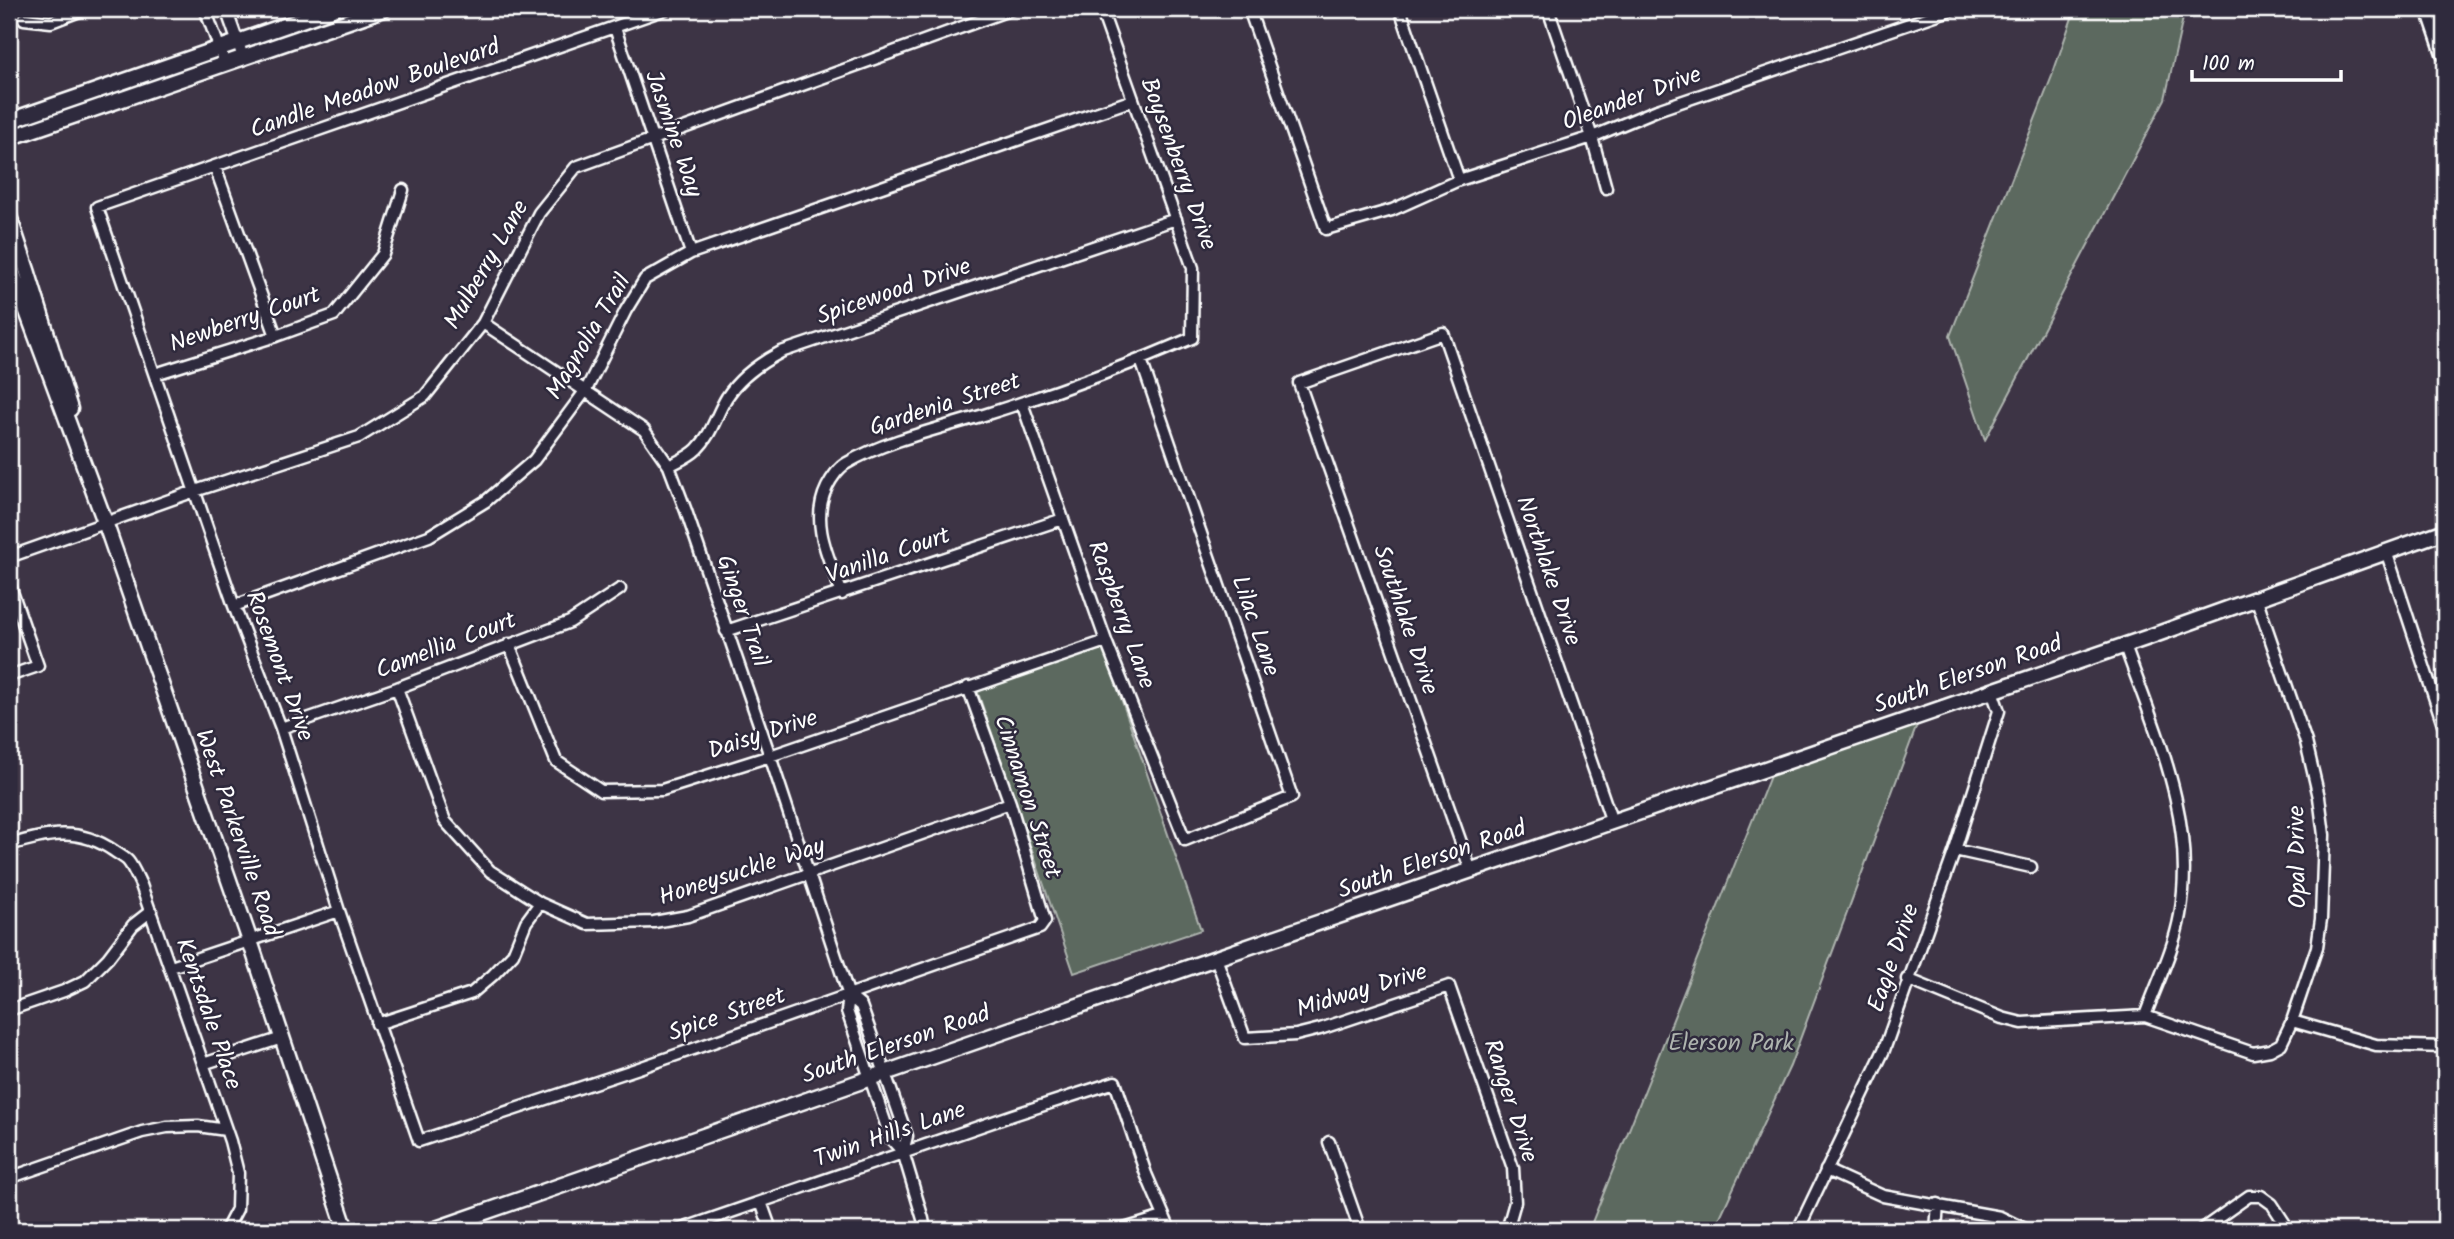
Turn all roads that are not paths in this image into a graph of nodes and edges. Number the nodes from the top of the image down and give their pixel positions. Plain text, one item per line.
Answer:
1 (85, 9) edge
2 (205, 9) edge
3 (226, 9) edge
4 (333, 9) edge
5 (384, 9) edge
6 (666, 9) edge
7 (1012, 9) edge
8 (1101, 9) edge
9 (1250, 9) edge
10 (1400, 9) edge
11 (1548, 9) edge
12 (1953, 9) edge
13 (2430, 9) edge
14 (24, 19) dead end
15 (615, 28) junction
16 (238, 41) junction
17 (220, 48) junction
18 (2445, 53) edge
19 (243, 57) junction
20 (225, 63) junction
21 (1133, 100) junction
22 (9, 121) edge
23 (1592, 137) junction
24 (9, 138) edge
25 (653, 138) junction
26 (215, 167) junction
27 (1459, 180) junction
28 (1606, 188) dead end
29 (403, 190) dead end
30 (97, 207) joint
31 (9, 216) edge
32 (1175, 219) junction
33 (691, 253) junction
34 (9, 264) edge
35 (483, 323) junction
36 (276, 336) junction
37 (1192, 338) joint
38 (1141, 360) junction
39 (155, 374) junction
40 (1299, 383) joint
41 (586, 390) junction
42 (1022, 403) junction
43 (80, 452) junction
44 (669, 466) junction
45 (195, 491) junction
46 (1063, 519) junction
47 (105, 522) junction
48 (2445, 531) edge
49 (2386, 554) junction
50 (9, 557) edge
51 (9, 583) edge
52 (620, 589) dead end
53 (842, 594) junction
54 (2257, 600) junction
55 (234, 606) junction
56 (726, 631) junction
57 (1106, 640) junction
58 (509, 644) junction
59 (2125, 646) junction
60 (9, 676) edge
61 (968, 687) junction
62 (397, 688) junction
63 (1992, 691) junction
64 (281, 728) junction
65 (2445, 730) edge
66 (770, 756) junction
67 (1010, 803) junction
68 (1612, 822) junction
69 (1185, 841) joint
70 (9, 845) edge
71 (1955, 850) junction
72 (2031, 867) dead end
73 (1471, 870) junction
74 (808, 873) junction
75 (540, 903) junction
76 (151, 911) junction
77 (339, 911) junction
78 (1045, 921) joint
79 (250, 941) junction
80 (1216, 958) junction
81 (171, 967) junction
82 (1907, 979) junction
83 (1449, 986) joint
84 (849, 996) junction
85 (9, 1010) edge
86 (2145, 1016) junction
87 (2292, 1020) junction
88 (377, 1024) junction
89 (282, 1038) junction
90 (2445, 1047) edge
91 (203, 1064) junction
92 (885, 1073) junction
93 (871, 1079) junction
94 (226, 1130) junction
95 (419, 1141) joint
96 (1329, 1142) dead end
97 (903, 1152) junction
98 (1826, 1170) junction
99 (9, 1178) edge
100 (761, 1202) junction
101 (1938, 1205) junction
102 (1163, 1217) junction
103 (226, 1230) edge
104 (346, 1230) edge
105 (433, 1230) edge
106 (679, 1230) edge
107 (771, 1230) edge
108 (925, 1230) edge
109 (1121, 1230) edge
110 (1170, 1230) edge
111 (1360, 1230) edge
112 (1507, 1230) edge
113 (1798, 1230) edge
114 (1936, 1230) edge
115 (2027, 1230) edge
116 (2201, 1230) edge
117 (2289, 1230) edge

1 - 14 street
2 - 17 street
3 - 16 street
4 - 16 street
5 - 19 street
6 - 15 street, Candle Meadow Boulevard
7 - 25 street, Mulberry Lane
8 - 21 street, Boysenberry Drive
9 - 27 street, Oleander Drive
10 - 27 street
11 - 23 street
12 - 23 street, Oleander Drive
13 - 18 main road
15 - 25 street, Jasmine Way
15 - 26 street, Candle Meadow Boulevard
16 - 17 street
16 - 19 street
17 - 20 street
17 - 22 street
19 - 20 street
20 - 24 street
21 - 32 street, Boysenberry Drive
21 - 33 street, Magnolia Trail
23 - 27 street, Oleander Drive
23 - 28 street
25 - 33 street, Jasmine Way
25 - 35 street, Mulberry Lane
26 - 30 street, Candle Meadow Boulevard
26 - 36 street
29 - 36 street, Newberry Court
30 - 39 street, Rosemont Drive
31 - 43 street, West Parkerville Road
32 - 37 street, Boysenberry Drive
32 - 44 street, Spicewood Drive
33 - 41 street, Magnolia Trail
34 - 43 street, West Parkerville Road
35 - 41 street, Ginger Trail
35 - 45 street, Mulberry Lane
36 - 39 street, Newberry Court
37 - 38 street, Gardenia Street
38 - 42 street, Gardenia Street
38 - 69 street, Lilac Lane
39 - 45 street, Rosemont Drive
40 - 68 street, Northlake Drive
40 - 73 street, Southlake Drive
41 - 44 street, Ginger Trail
41 - 55 street, Magnolia Trail
42 - 46 street, Raspberry Lane
42 - 53 street, Gardenia Street
43 - 47 street, West Parkerville Road
44 - 56 street, Ginger Trail
45 - 47 street, Mulberry Lane
45 - 55 street, Rosemont Drive
46 - 53 street, Vanilla Court
46 - 57 street, Raspberry Lane
47 - 50 street, Mulberry Lane
47 - 79 street, West Parkerville Road
48 - 49 street, South Elerson Road
49 - 54 street, South Elerson Road
49 - 65 street
51 - 60 street
52 - 58 street, Camellia Court
53 - 56 street, Vanilla Court
54 - 59 street, South Elerson Road
54 - 87 street, Opal Drive
55 - 64 street, Rosemont Drive
56 - 66 street, Ginger Trail
57 - 61 street, Daisy Drive
57 - 69 street, Raspberry Lane
58 - 62 street, Camellia Court
58 - 66 street, Daisy Drive
59 - 63 street, South Elerson Road
59 - 86 street
61 - 66 street, Daisy Drive
61 - 67 street, Cinnamon Street
62 - 64 street, Camellia Court
62 - 75 street, Honeysuckle Way
63 - 68 street, South Elerson Road
63 - 71 street, Eagle Drive
64 - 77 street, Rosemont Drive
66 - 74 street, Ginger Trail
67 - 74 street, Honeysuckle Way
67 - 78 street, Cinnamon Street
68 - 73 street, South Elerson Road
70 - 76 street, Kentsdale Place
71 - 72 street
71 - 82 street, Eagle Drive
73 - 80 street, South Elerson Road
74 - 75 street, Honeysuckle Way
74 - 84 street, Ginger Trail
75 - 88 street
76 - 81 street, Kentsdale Place
76 - 85 street
77 - 79 street
77 - 88 street, Rosemont Drive
78 - 84 street, Spice Street
79 - 81 street
79 - 89 street, West Parkerville Road
80 - 83 street, Midway Drive
80 - 92 street, South Elerson Road
81 - 91 street, Kentsdale Place
82 - 86 street
82 - 98 street, Eagle Drive
83 - 112 street, Ranger Drive
84 - 92 street, Ginger Trail
84 - 93 street, Ginger Trail
84 - 95 street, Spice Street
86 - 87 street, Opal Drive
87 - 90 street
88 - 95 street, Rosemont Drive
89 - 91 street
89 - 104 street, West Parkerville Road
91 - 94 street, Kentsdale Place
92 - 93 street, South Elerson Road
92 - 97 street, Ginger Trail
93 - 97 street, Ginger Trail
93 - 105 street, South Elerson Road
94 - 99 street
94 - 103 street, Kentsdale Place
96 - 111 street
97 - 100 street, Twin Hills Lane
97 - 102 street, Twin Hills Lane
97 - 108 street, Ginger Trail
98 - 101 street
98 - 113 street, Eagle Drive
100 - 106 street, Twin Hills Lane
100 - 107 street
101 - 114 street
101 - 115 street
102 - 109 street
102 - 110 street
116 - 117 street

